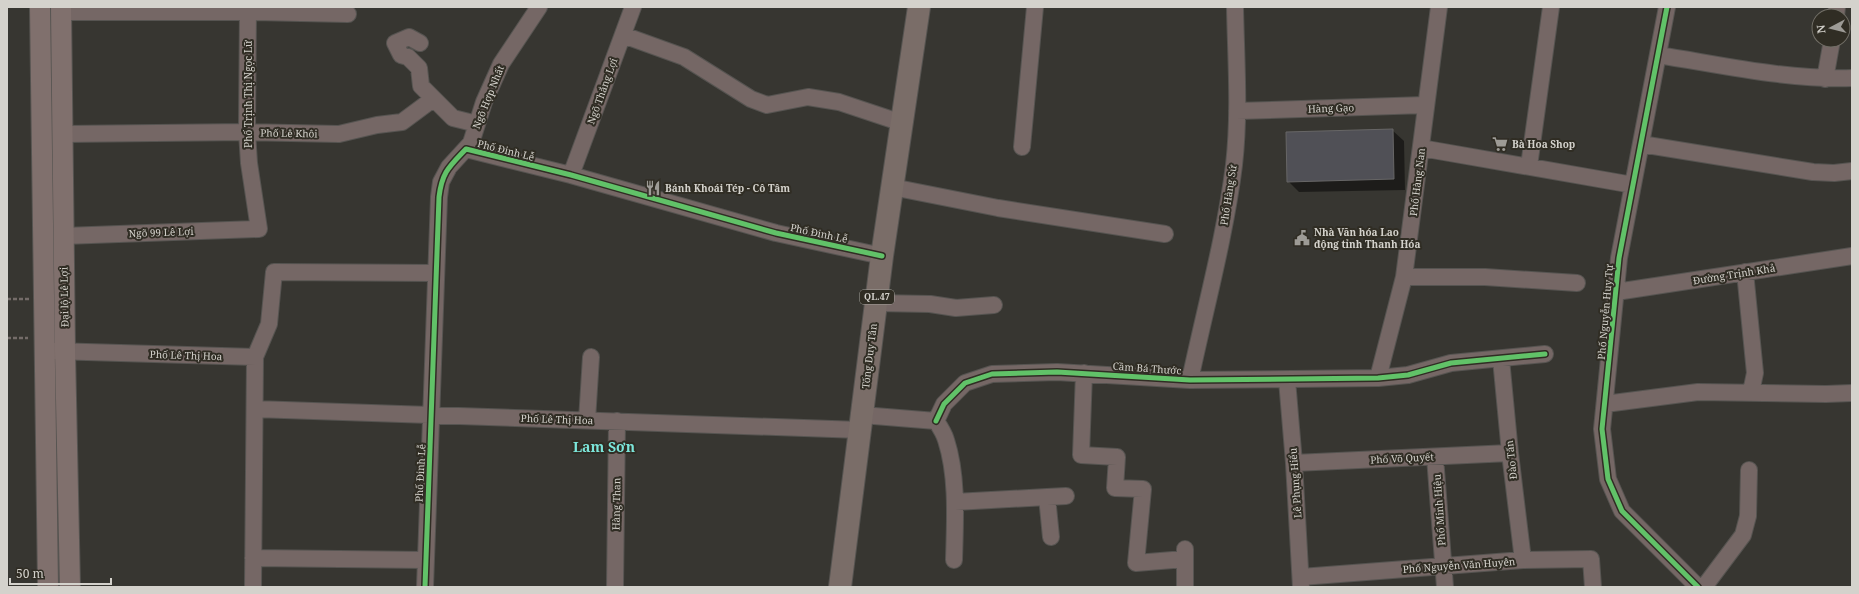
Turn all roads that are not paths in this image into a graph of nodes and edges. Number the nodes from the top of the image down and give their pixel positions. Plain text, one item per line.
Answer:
1 (40, 7) edge
2 (539, 7) edge
3 (633, 7) edge
4 (919, 7) edge
5 (1035, 7) edge
6 (1235, 7) edge
7 (1439, 7) edge
8 (1551, 7) edge
9 (1666, 7) edge
10 (248, 9) edge
11 (62, 10) edge
12 (348, 14) dead end
13 (623, 35) junction
14 (420, 44) dead end
15 (1831, 48) edge
16 (1658, 55) junction
17 (1852, 78) edge
18 (1826, 79) junction
19 (433, 99) junction
20 (1425, 105) junction
21 (1237, 111) junction
22 (902, 123) junction
23 (477, 124) junction
24 (247, 132) junction
25 (63, 134) junction
26 (1641, 144) junction
27 (1022, 147) dead end
28 (1421, 148) junction
29 (466, 149) junction
30 (1529, 166) junction
31 (1852, 171) edge
32 (572, 175) junction
33 (1633, 185) junction
34 (892, 187) junction
35 (259, 228) joint
36 (1165, 234) dead end
37 (64, 236) junction
38 (882, 256) junction
39 (1852, 256) edge
40 (1745, 272) junction
41 (436, 273) junction
42 (1404, 277) junction
43 (1576, 283) dead end
44 (1616, 292) junction
45 (876, 303) junction
46 (994, 305) dead end
47 (44, 344) junction
48 (65, 351) junction
49 (1545, 354) dead end
50 (255, 357) junction
51 (591, 357) dead end
52 (1501, 360) junction
53 (1084, 373) junction
54 (1378, 378) junction
55 (1190, 380) junction
56 (1286, 380) junction
57 (1751, 392) junction
58 (1852, 393) edge
59 (1605, 404) junction
60 (254, 409) junction
61 (431, 415) junction
62 (587, 420) junction
63 (617, 421) junction
64 (936, 421) junction
65 (861, 422) junction
66 (1510, 454) junction
67 (1435, 457) junction
68 (1294, 464) junction
69 (1749, 470) dead end
70 (1066, 496) dead end
71 (1047, 498) junction
72 (955, 502) junction
73 (1051, 537) dead end
74 (253, 558) junction
75 (425, 560) junction
76 (954, 560) dead end
77 (1523, 560) junction
78 (1443, 566) junction
79 (1301, 582) edge
80 (48, 587) edge
81 (70, 587) edge
82 (253, 587) edge
83 (425, 587) edge
84 (615, 587) edge
85 (840, 587) edge
86 (1186, 587) edge
87 (1444, 587) edge
88 (1593, 587) edge
89 (1698, 587) edge
90 (1704, 587) edge

1 - 47 main road, Đại lộ Lê Lợi
2 - 23 street, Ngõ Hợp Nhất
3 - 13 street, Ngõ Thắng Lợi
4 - 22 highway, Tống Duy Tân / QL.47
5 - 27 street
6 - 21 street, Phố Hàng Sứ
7 - 20 street, Phố Hàng Nan
8 - 30 street
9 - 16 street, Phố Nguyễn Huy Tự
10 - 11 street
10 - 12 street
10 - 24 street, Phố Trịnh Thị Ngọc Lữ
11 - 25 main road, Đại lộ Lê Lợi
13 - 22 street
13 - 32 street, Ngõ Thắng Lợi
14 - 19 street
15 - 18 street
16 - 18 street
16 - 26 street, Phố Nguyễn Huy Tự
17 - 18 street
19 - 23 street
19 - 24 street, Phố Lê Khôi
20 - 21 street, Hàng Gạo
20 - 28 street, Phố Hàng Nan
21 - 55 street, Phố Hàng Sứ
22 - 34 highway, Tống Duy Tân / QL.47
23 - 29 street, Ngõ Hợp Nhất
24 - 25 street, Phố Lê Khôi
24 - 35 street, Phố Trịnh Thị Ngọc Lữ
25 - 37 main road, Đại lộ Lê Lợi
26 - 31 street
26 - 33 street, Phố Nguyễn Huy Tự
28 - 30 street
28 - 42 street, Phố Hàng Nan
29 - 32 street, Phố Đinh Lễ
29 - 41 street, Phố Đinh Lễ
30 - 33 street
32 - 38 street, Phố Đinh Lễ
33 - 44 street, Phố Nguyễn Huy Tự
34 - 36 street
34 - 38 highway, Tống Duy Tân / QL.47
35 - 37 street, Ngõ 99 Lê Lợi
37 - 48 main road, Đại lộ Lê Lợi
38 - 45 highway, Tống Duy Tân / QL.47
39 - 40 street, Đường Trịnh Khả
40 - 44 street, Đường Trịnh Khả
40 - 57 street
41 - 50 street
41 - 61 street, Phố Đinh Lễ
42 - 43 street
42 - 54 street, Phố Hàng Nan
44 - 59 street, Phố Nguyễn Huy Tự
45 - 46 street
45 - 65 highway, Tống Duy Tân / QL.47
47 - 48 street, Phố Lê Thị Hoa
47 - 80 main road, Đại lộ Lê Lợi
48 - 50 street, Phố Lê Thị Hoa
48 - 81 main road, Đại lộ Lê Lợi
49 - 52 street, Cầm Bá Thước
50 - 60 street
51 - 62 street
52 - 54 street, Cầm Bá Thước
52 - 66 street, Đào Tấn
53 - 55 street, Cầm Bá Thước
53 - 64 street, Cầm Bá Thước
53 - 86 street
54 - 56 street, Cầm Bá Thước
55 - 56 street, Cầm Bá Thước
56 - 68 street, Lê Phụng Hiểu
57 - 58 street
57 - 59 street
59 - 89 street, Phố Nguyễn Huy Tự
60 - 61 street, Phố Lê Thị Hoa
60 - 74 street
61 - 62 street, Phố Lê Thị Hoa
61 - 75 street, Phố Đinh Lễ
62 - 63 street, Phố Lê Thị Hoa
63 - 65 street, Phố Lê Thị Hoa
63 - 84 street, Hàng Than
64 - 65 street
64 - 72 street
65 - 85 highway, Tống Duy Tân / QL.47
66 - 67 street, Phố Võ Quyết
66 - 77 street, Đào Tấn
67 - 68 street, Phố Võ Quyết
67 - 78 street, Phố Minh Hiệu
68 - 79 street, Lê Phụng Hiểu
69 - 90 street
70 - 71 street
71 - 72 street
71 - 73 street
72 - 76 street
74 - 75 street
74 - 82 street
75 - 83 street, Phố Đinh Lễ
77 - 78 street, Phố Nguyễn Văn Huyên
77 - 88 street, Phố Nguyễn Văn Huyên
78 - 79 street, Phố Nguyễn Văn Huyên
78 - 87 street, Phố Minh Hiệu

